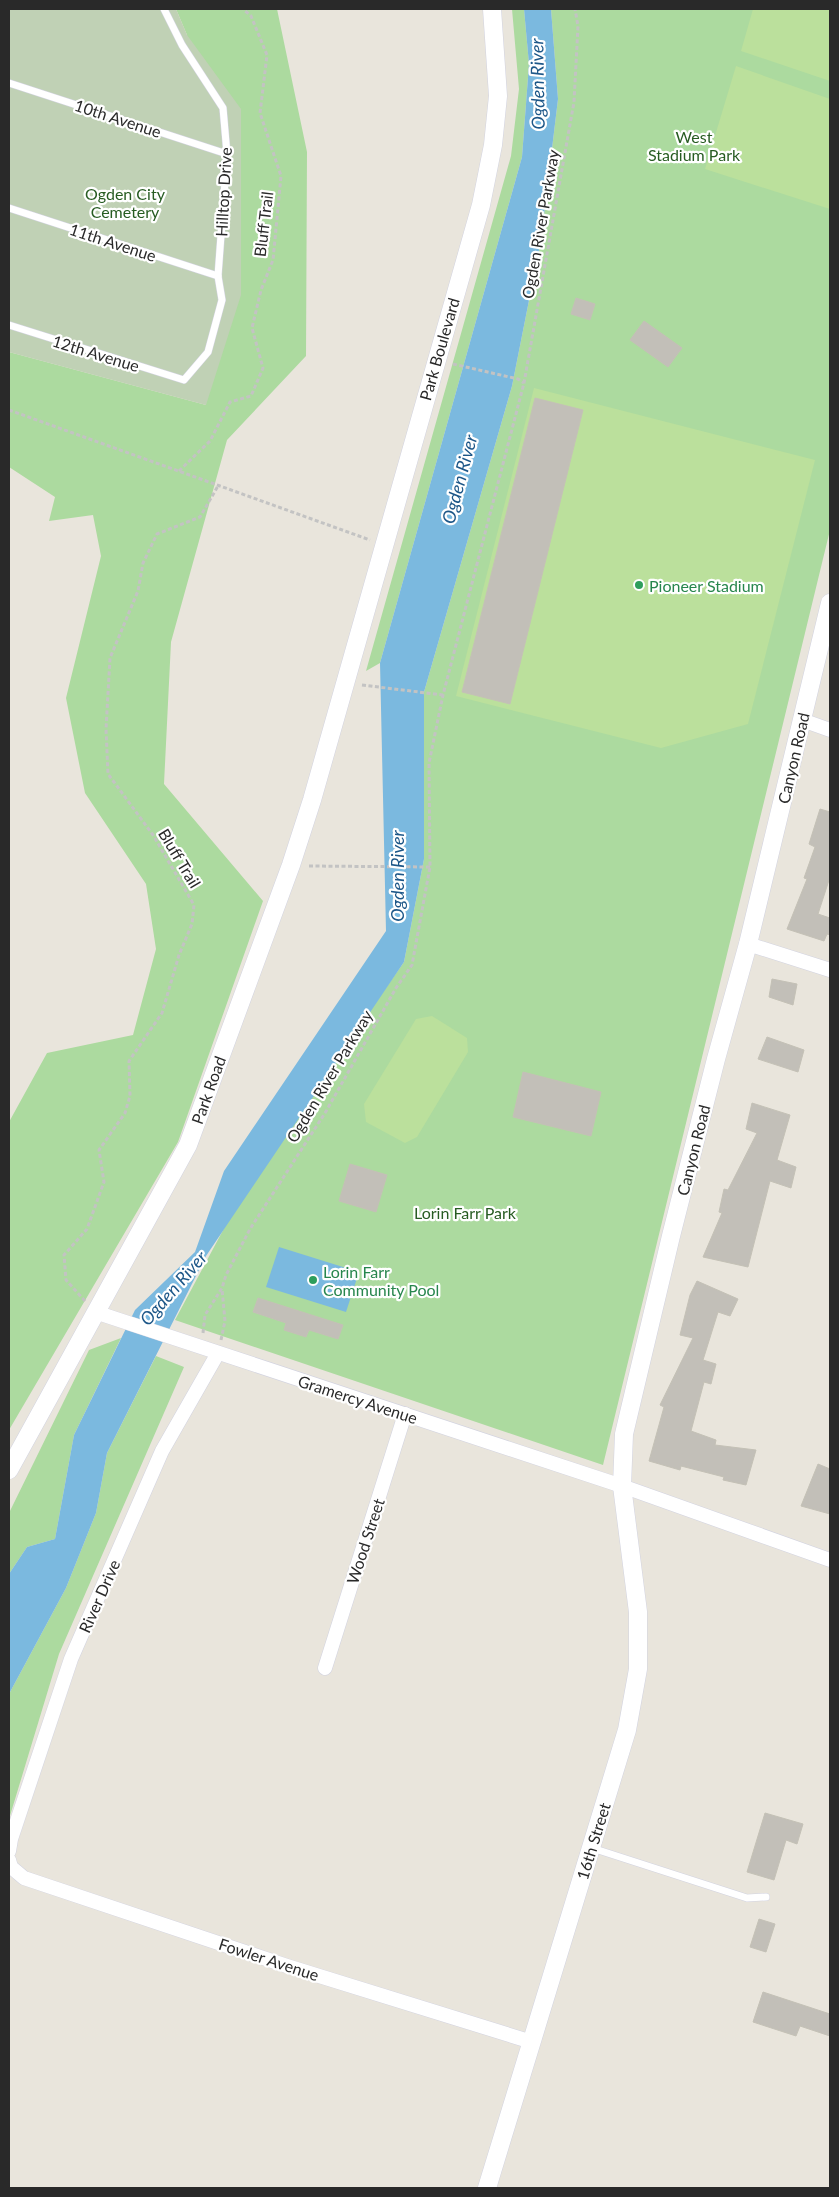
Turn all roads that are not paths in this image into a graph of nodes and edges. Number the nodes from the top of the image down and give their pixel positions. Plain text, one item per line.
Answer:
1 (164, 9) edge
2 (492, 9) edge
3 (9, 83) edge
4 (227, 154) junction
5 (9, 208) edge
6 (218, 276) junction
7 (9, 325) edge
8 (184, 380) joint
9 (830, 602) edge
10 (353, 684) joint
11 (802, 720) junction
12 (830, 730) edge
13 (748, 944) junction
14 (830, 970) edge
15 (95, 1312) junction
16 (218, 1353) junction
17 (405, 1414) junction
18 (9, 1470) edge
19 (622, 1486) junction
20 (830, 1560) edge
21 (325, 1668) dead end
22 (591, 1848) junction
23 (9, 1851) edge
24 (10, 1863) edge
25 (766, 1897) dead end
26 (532, 2042) junction
27 (487, 2188) edge

1 - 4 lane, Hilltop Drive
2 - 10 street, Park Boulevard
3 - 4 lane, 10th Avenue
4 - 6 lane, Hilltop Drive
5 - 6 lane, 11th Avenue
6 - 8 lane, Hilltop Drive
7 - 8 lane, 12th Avenue
9 - 11 street, Canyon Road
10 - 15 street, Park Road
11 - 12 street
11 - 13 street, Canyon Road
13 - 14 street
13 - 19 street, Canyon Road
15 - 16 street, Gramercy Avenue
15 - 18 street, Park Road
16 - 17 street, Gramercy Avenue
16 - 23 street, River Drive
17 - 19 street, Gramercy Avenue
17 - 21 street, Wood Street
19 - 20 street
19 - 22 street, 16th Street
22 - 25 lane
22 - 26 street, 16th Street
24 - 26 street, Fowler Avenue
26 - 27 street, 16th Street

